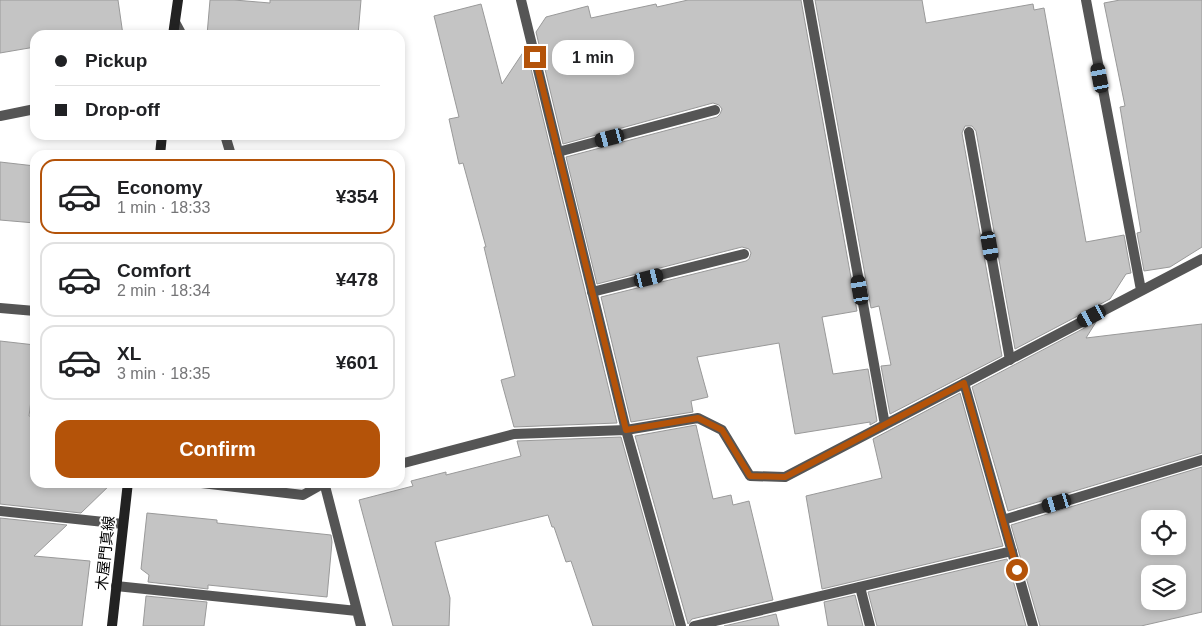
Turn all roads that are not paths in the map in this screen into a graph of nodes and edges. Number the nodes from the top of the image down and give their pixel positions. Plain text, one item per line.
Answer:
1 (178, 0) edge
2 (521, 0) edge
3 (808, 0) edge
4 (1086, 0) edge
5 (175, 22) junction
6 (174, 30) edge
7 (179, 30) edge
8 (30, 110) edge
9 (715, 110) dead end
10 (0, 116) edge
11 (969, 132) dead end
12 (558, 152) junction
13 (744, 254) dead end
14 (1202, 259) edge
15 (1141, 290) junction
16 (592, 292) junction
17 (0, 308) edge
18 (30, 311) edge
19 (1010, 360) junction
20 (964, 383) junction
21 (885, 425) junction
22 (626, 430) junction
23 (1202, 460) edge
24 (405, 463) edge
25 (127, 488) edge
26 (244, 488) edge
27 (316, 488) edge
28 (326, 488) edge
29 (0, 511) edge
30 (1003, 520) junction
31 (123, 524) junction
32 (1012, 551) junction
33 (116, 586) junction
34 (860, 587) junction
35 (357, 611) junction
36 (112, 626) edge
37 (361, 626) edge
38 (681, 626) edge
39 (694, 626) edge
40 (870, 626) edge
41 (1033, 626) edge

1 - 5 main road
2 - 12 street
3 - 21 street
4 - 15 street
5 - 6 main road
5 - 7 street
8 - 10 street
9 - 12 street
11 - 19 street
12 - 16 street
13 - 16 street
14 - 15 street
15 - 19 street
16 - 22 street
17 - 18 street
19 - 20 street
20 - 21 street
20 - 30 street
21 - 22 street
22 - 24 street
22 - 38 street
23 - 30 street
25 - 31 main road, 木屋門真線
26 - 27 street
28 - 35 street
29 - 31 street
30 - 32 street
31 - 33 main road, 木屋門真線
32 - 34 street
32 - 41 street
33 - 35 street
33 - 36 main road, 木屋門真線
34 - 39 street
34 - 40 street
35 - 37 street

